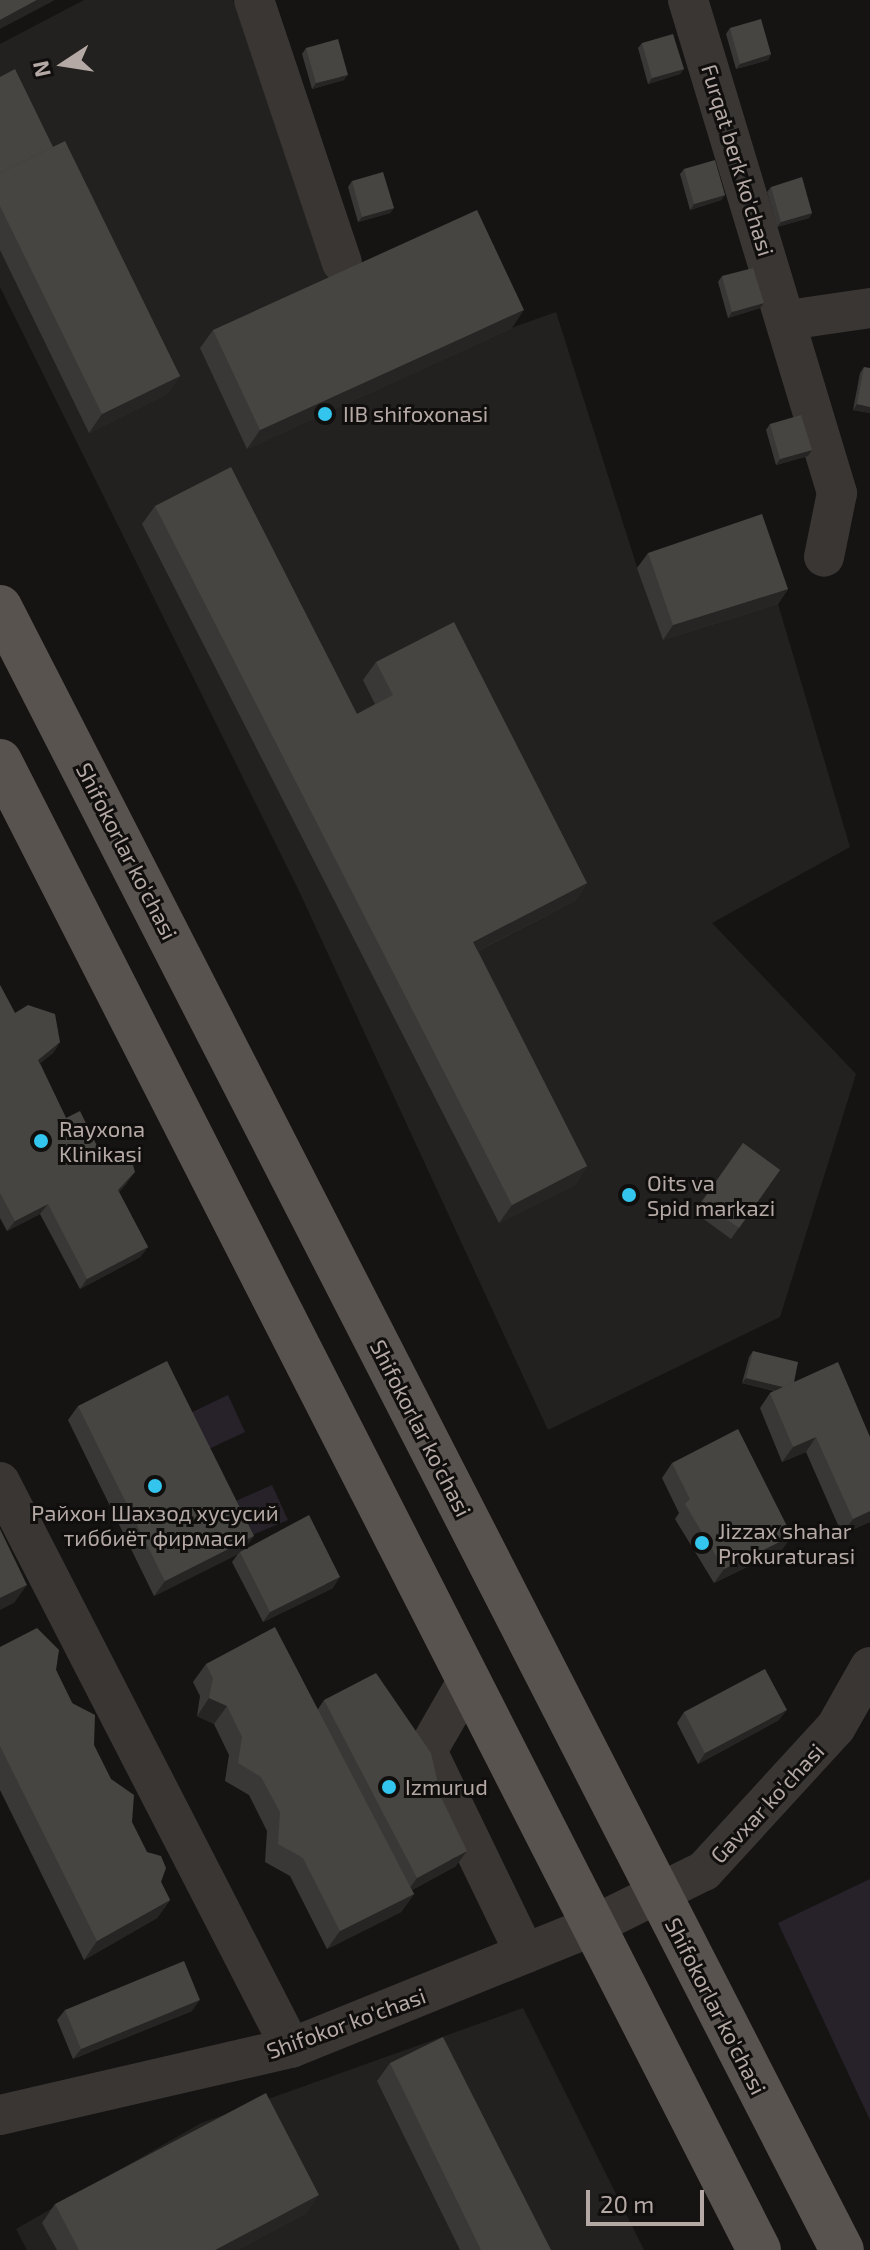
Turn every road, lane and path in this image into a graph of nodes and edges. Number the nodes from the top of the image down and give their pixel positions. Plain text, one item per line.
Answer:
1 (254, 0) edge
2 (688, 0) edge
3 (342, 263) dead end
4 (870, 308) edge
5 (788, 320) junction
6 (824, 557) dead end
7 (0, 607) edge
8 (0, 761) edge
9 (0, 1482) edge
10 (870, 1667) edge
11 (469, 1678) junction
12 (658, 1893) junction
13 (590, 1927) junction
14 (525, 1954) junction
15 (291, 2048) junction
16 (0, 2115) edge
17 (759, 2250) edge
18 (842, 2250) edge

1 - 3 street
2 - 5 street, Furqat berk ko'chasi
4 - 5 street
5 - 6 street, Furqat berk ko'chasi
7 - 12 main road, Shifokorlar ko'chasi
8 - 11 main road
9 - 15 street
10 - 12 street, Gavxar ko'chasi
11 - 13 main road
11 - 14 street
12 - 13 street, Gavxar ko'chasi
12 - 18 main road, Shifokorlar ko'chasi
13 - 14 street, Shifokor ko'chasi
13 - 17 main road
14 - 15 street, Shifokor ko'chasi
15 - 16 street, Shifokor ko'chasi

